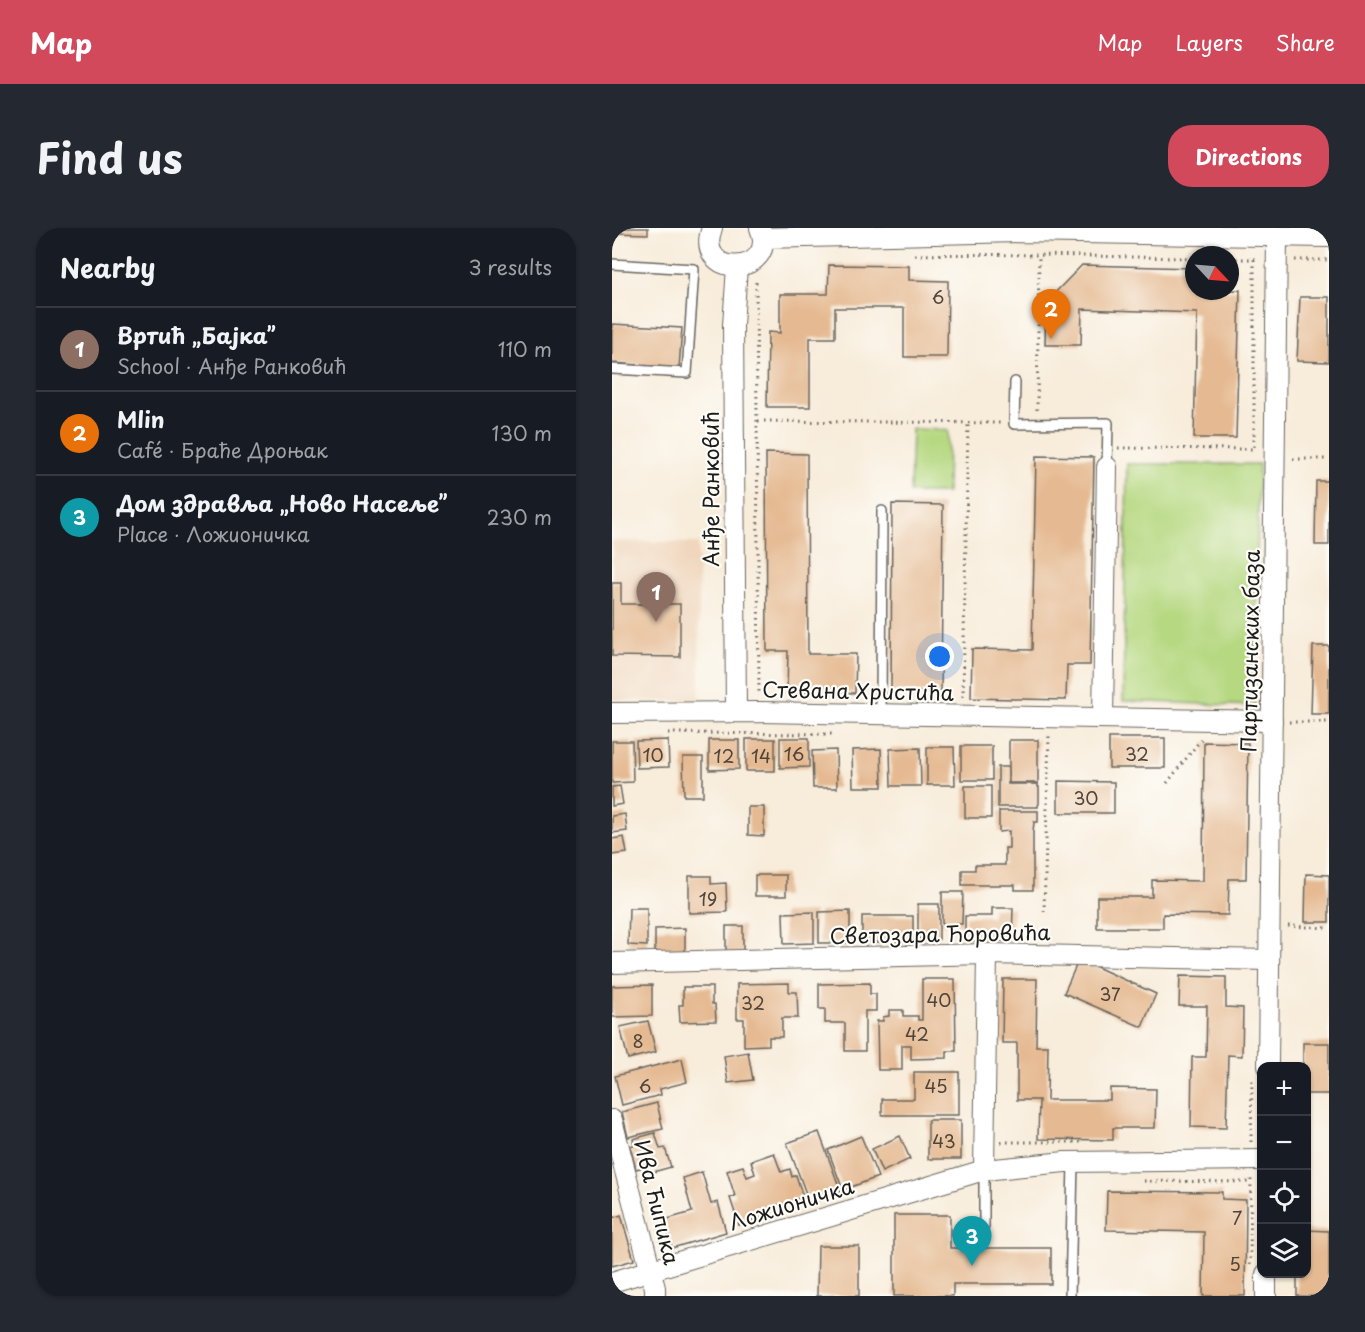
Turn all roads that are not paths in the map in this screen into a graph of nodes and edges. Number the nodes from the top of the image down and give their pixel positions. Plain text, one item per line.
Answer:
1 (712, 228) edge
2 (1277, 232) edge
3 (761, 233) edge
4 (1329, 237) edge
5 (612, 264) edge
6 (737, 267) junction
7 (612, 369) edge
8 (1015, 382) dead end
9 (1108, 458) joint
10 (882, 511) dead end
11 (736, 711) junction
12 (612, 713) edge
13 (881, 714) junction
14 (1103, 718) junction
15 (1272, 721) junction
16 (987, 954) junction
17 (1269, 960) junction
18 (612, 963) edge
19 (1268, 1062) edge
20 (612, 1120) edge
21 (1257, 1160) edge
22 (1073, 1162) junction
23 (984, 1170) junction
24 (984, 1226) dead end
25 (650, 1270) junction
26 (1266, 1278) edge
27 (612, 1282) edge
28 (655, 1296) edge
29 (1070, 1296) edge
30 (1266, 1296) edge

1 - 6 street
2 - 3 street
2 - 4 street
2 - 15 street, Партизанских база
3 - 6 street
5 - 7 lane
6 - 11 street, Анђе Ранковић
8 - 9 lane
9 - 14 street
10 - 13 lane
11 - 12 street, Стевана Христића
11 - 13 street, Стевана Христића
13 - 14 street, Стевана Христића
14 - 15 street, Стевана Христића
15 - 17 street, Партизанских база
16 - 17 street, Светозара Ћоровића
16 - 18 street, Светозара Ћоровића
16 - 23 street
17 - 19 street, Партизанских база
20 - 25 street, Ива Ћипика
21 - 22 street, Ложионичка
22 - 23 street, Ложионичка
22 - 29 lane
23 - 24 lane
23 - 25 street, Ложионичка
25 - 27 street, Ложионичка
25 - 28 street, Ива Ћипика
26 - 30 street

